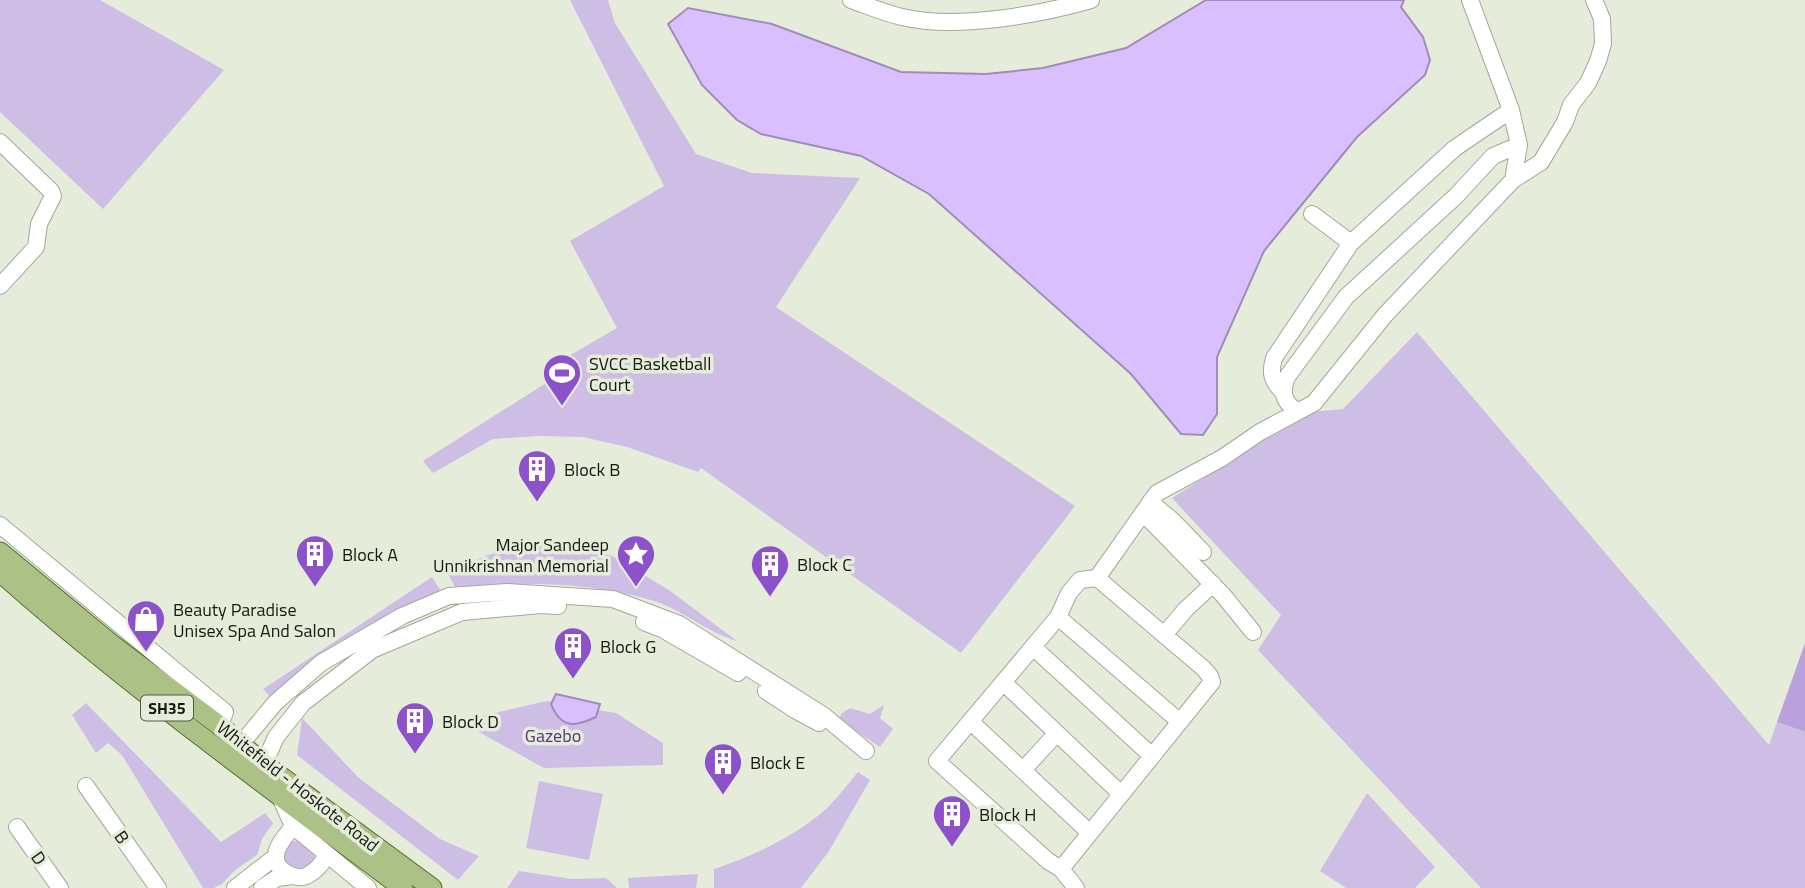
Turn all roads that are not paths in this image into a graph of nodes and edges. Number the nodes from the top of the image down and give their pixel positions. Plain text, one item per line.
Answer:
1 (851, 0) edge
2 (1091, 0) edge
3 (1470, 0) edge
4 (1594, 0) edge
5 (1511, 110) junction
6 (0, 142) edge
7 (1519, 145) junction
8 (1513, 180) junction
9 (1312, 215) dead end
10 (1352, 243) junction
11 (0, 286) edge
12 (1282, 391) junction
13 (1297, 412) junction
14 (1146, 507) junction
15 (0, 525) edge
16 (0, 552) edge
17 (1203, 552) dead end
18 (0, 572) edge
19 (1097, 578) junction
20 (1213, 584) junction
21 (63, 615) junction
22 (1058, 617) junction
23 (1253, 632) dead end
24 (1164, 635) junction
25 (1033, 647) junction
26 (1003, 682) junction
27 (970, 721) junction
28 (1180, 722) junction
29 (220, 726) junction
30 (1056, 734) junction
31 (241, 744) junction
32 (1152, 756) junction
33 (264, 764) junction
34 (1023, 770) junction
35 (86, 786) dead end
36 (1121, 794) junction
37 (281, 799) junction
38 (293, 826) junction
39 (17, 827) dead end
40 (1090, 833) junction
41 (327, 855) junction
42 (275, 857) junction
43 (1061, 869) junction
44 (292, 876) junction
45 (60, 888) edge
46 (158, 888) edge
47 (235, 888) edge
48 (262, 888) edge
49 (368, 888) edge
50 (403, 888) edge
51 (432, 888) edge
52 (1076, 888) edge

1 - 2 street
3 - 5 street
4 - 8 street
5 - 7 street
5 - 10 street
6 - 11 street
7 - 8 street
7 - 12 street
8 - 13 street
9 - 10 street
10 - 12 street
12 - 13 street
13 - 14 street
14 - 17 street
14 - 19 street
14 - 20 street
15 - 29 street
16 - 21 main road, Whitefield - Hoskote Road / SH35
18 - 21 main road, Whitefield - Hoskote Road / SH35
19 - 22 street
19 - 24 street
20 - 23 street
20 - 24 street
21 - 29 main road, Whitefield - Hoskote Road / SH35
21 - 37 main road, Whitefield - Hoskote Road / SH35
22 - 25 street
22 - 28 street
24 - 28 street
25 - 26 street
25 - 32 street
26 - 27 street
26 - 30 street
27 - 34 street
27 - 43 street
28 - 32 street
29 - 31 main road, Whitefield - Hoskote Road / SH35
30 - 34 street
30 - 36 street
31 - 33 main road, Whitefield - Hoskote Road / SH35
31 - 33 street
32 - 36 street
33 - 51 main road, Whitefield - Hoskote Road / SH35
34 - 40 street
35 - 46 street, B
36 - 40 street
37 - 38 street
37 - 50 main road, Whitefield - Hoskote Road / SH35
38 - 41 street
38 - 42 street
39 - 45 street, D
40 - 43 street
41 - 44 street
41 - 49 street
42 - 44 street
42 - 47 street
43 - 52 street
44 - 48 street

